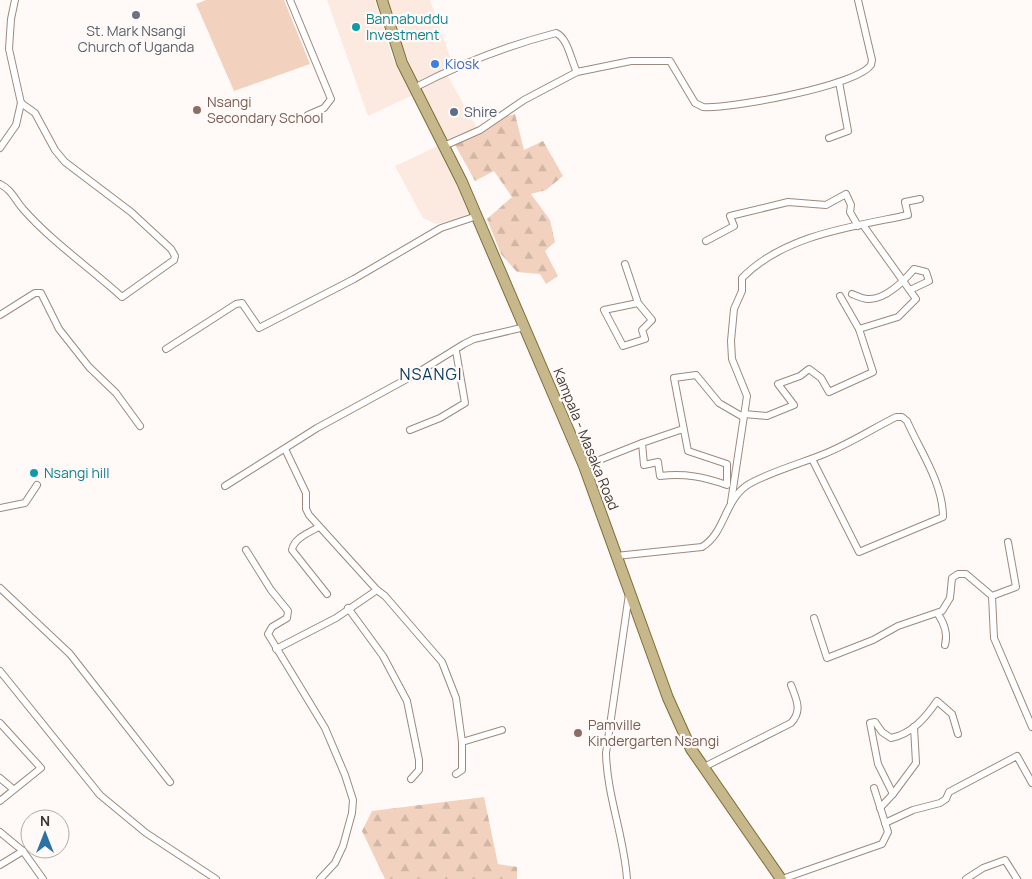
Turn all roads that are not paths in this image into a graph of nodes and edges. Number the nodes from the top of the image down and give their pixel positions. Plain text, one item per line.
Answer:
1 (15, 0) edge
2 (290, 0) edge
3 (382, 0) edge
4 (858, 0) edge
5 (577, 72) junction
6 (839, 82) junction
7 (414, 88) junction
8 (21, 103) junction
9 (308, 115) dead end
10 (829, 138) dead end
11 (446, 145) junction
12 (0, 148) edge
13 (0, 184) edge
14 (920, 200) dead end
15 (477, 216) junction
16 (860, 225) junction
17 (706, 241) dead end
18 (625, 264) dead end
19 (904, 281) junction
20 (910, 290) junction
21 (852, 294) dead end
22 (840, 296) dead end
23 (638, 303) junction
24 (0, 315) edge
25 (525, 328) junction
26 (859, 329) junction
27 (166, 349) dead end
28 (456, 351) junction
29 (744, 416) junction
30 (140, 426) dead end
31 (683, 429) junction
32 (410, 430) dead end
33 (642, 443) junction
34 (285, 449) junction
35 (812, 459) junction
36 (584, 466) junction
37 (37, 485) dead end
38 (226, 486) dead end
39 (730, 506) junction
40 (0, 508) edge
41 (319, 528) junction
42 (1008, 542) dead end
43 (246, 550) dead end
44 (616, 556) junction
45 (0, 588) edge
46 (377, 590) junction
47 (629, 592) junction
48 (327, 594) dead end
49 (992, 596) junction
50 (348, 608) junction
51 (938, 614) junction
52 (814, 618) dead end
53 (945, 645) dead end
54 (276, 649) junction
55 (0, 671) edge
56 (790, 685) dead end
57 (0, 723) edge
58 (914, 727) junction
59 (1032, 727) edge
60 (502, 730) dead end
61 (958, 734) dead end
62 (462, 742) junction
63 (704, 767) junction
64 (456, 774) dead end
65 (0, 778) edge
66 (411, 779) dead end
67 (170, 782) dead end
68 (1032, 784) edge
69 (874, 788) dead end
70 (13, 789) junction
71 (894, 794) junction
72 (0, 801) edge
73 (880, 808) junction
74 (885, 823) junction
75 (0, 832) edge
76 (20, 849) edge
77 (20, 853) edge
78 (29, 859) edge
79 (0, 865) edge
80 (43, 879) edge
81 (216, 879) edge
82 (320, 879) edge
83 (627, 879) edge
84 (782, 879) edge
85 (966, 879) edge
86 (1017, 879) edge

1 - 8 street
2 - 9 street
3 - 7 main road, Kampala - Masaka Road
4 - 6 street
5 - 6 street
5 - 7 street
5 - 11 street
6 - 10 street
7 - 11 main road, Kampala - Masaka Road
8 - 12 street
8 - 13 street
11 - 15 main road, Kampala - Masaka Road
14 - 16 street
15 - 25 main road, Kampala - Masaka Road
15 - 27 street
16 - 17 street
16 - 19 street
16 - 29 street
18 - 23 street
19 - 20 street
19 - 20 street
19 - 21 street
20 - 26 street
22 - 26 street
23 - 23 street
24 - 30 street
25 - 28 street
25 - 36 main road, Kampala - Masaka Road
26 - 29 street
28 - 32 street
28 - 34 street
29 - 31 street
29 - 39 street
31 - 33 street
31 - 33 street
33 - 36 street
34 - 38 street
34 - 41 street
35 - 35 street
35 - 39 street
36 - 44 main road, Kampala - Masaka Road
37 - 40 street
39 - 44 street
41 - 46 street
41 - 48 street
42 - 49 street
43 - 54 street
44 - 47 main road, Kampala - Masaka Road
45 - 67 street
46 - 50 street
46 - 62 street
47 - 63 main road, Kampala - Masaka Road
47 - 83 street
49 - 51 street
49 - 59 street
50 - 54 street
50 - 66 street
51 - 52 street
51 - 53 street
54 - 82 street
55 - 81 street
56 - 63 street
57 - 70 street
58 - 61 street
58 - 71 street
58 - 71 street
60 - 62 street
62 - 64 street
63 - 84 main road, Kampala - Masaka Road
65 - 70 street
68 - 74 street
69 - 73 street
70 - 72 street
71 - 73 street
73 - 74 street
74 - 84 street
75 - 76 street
77 - 79 street
78 - 80 street
85 - 86 street

